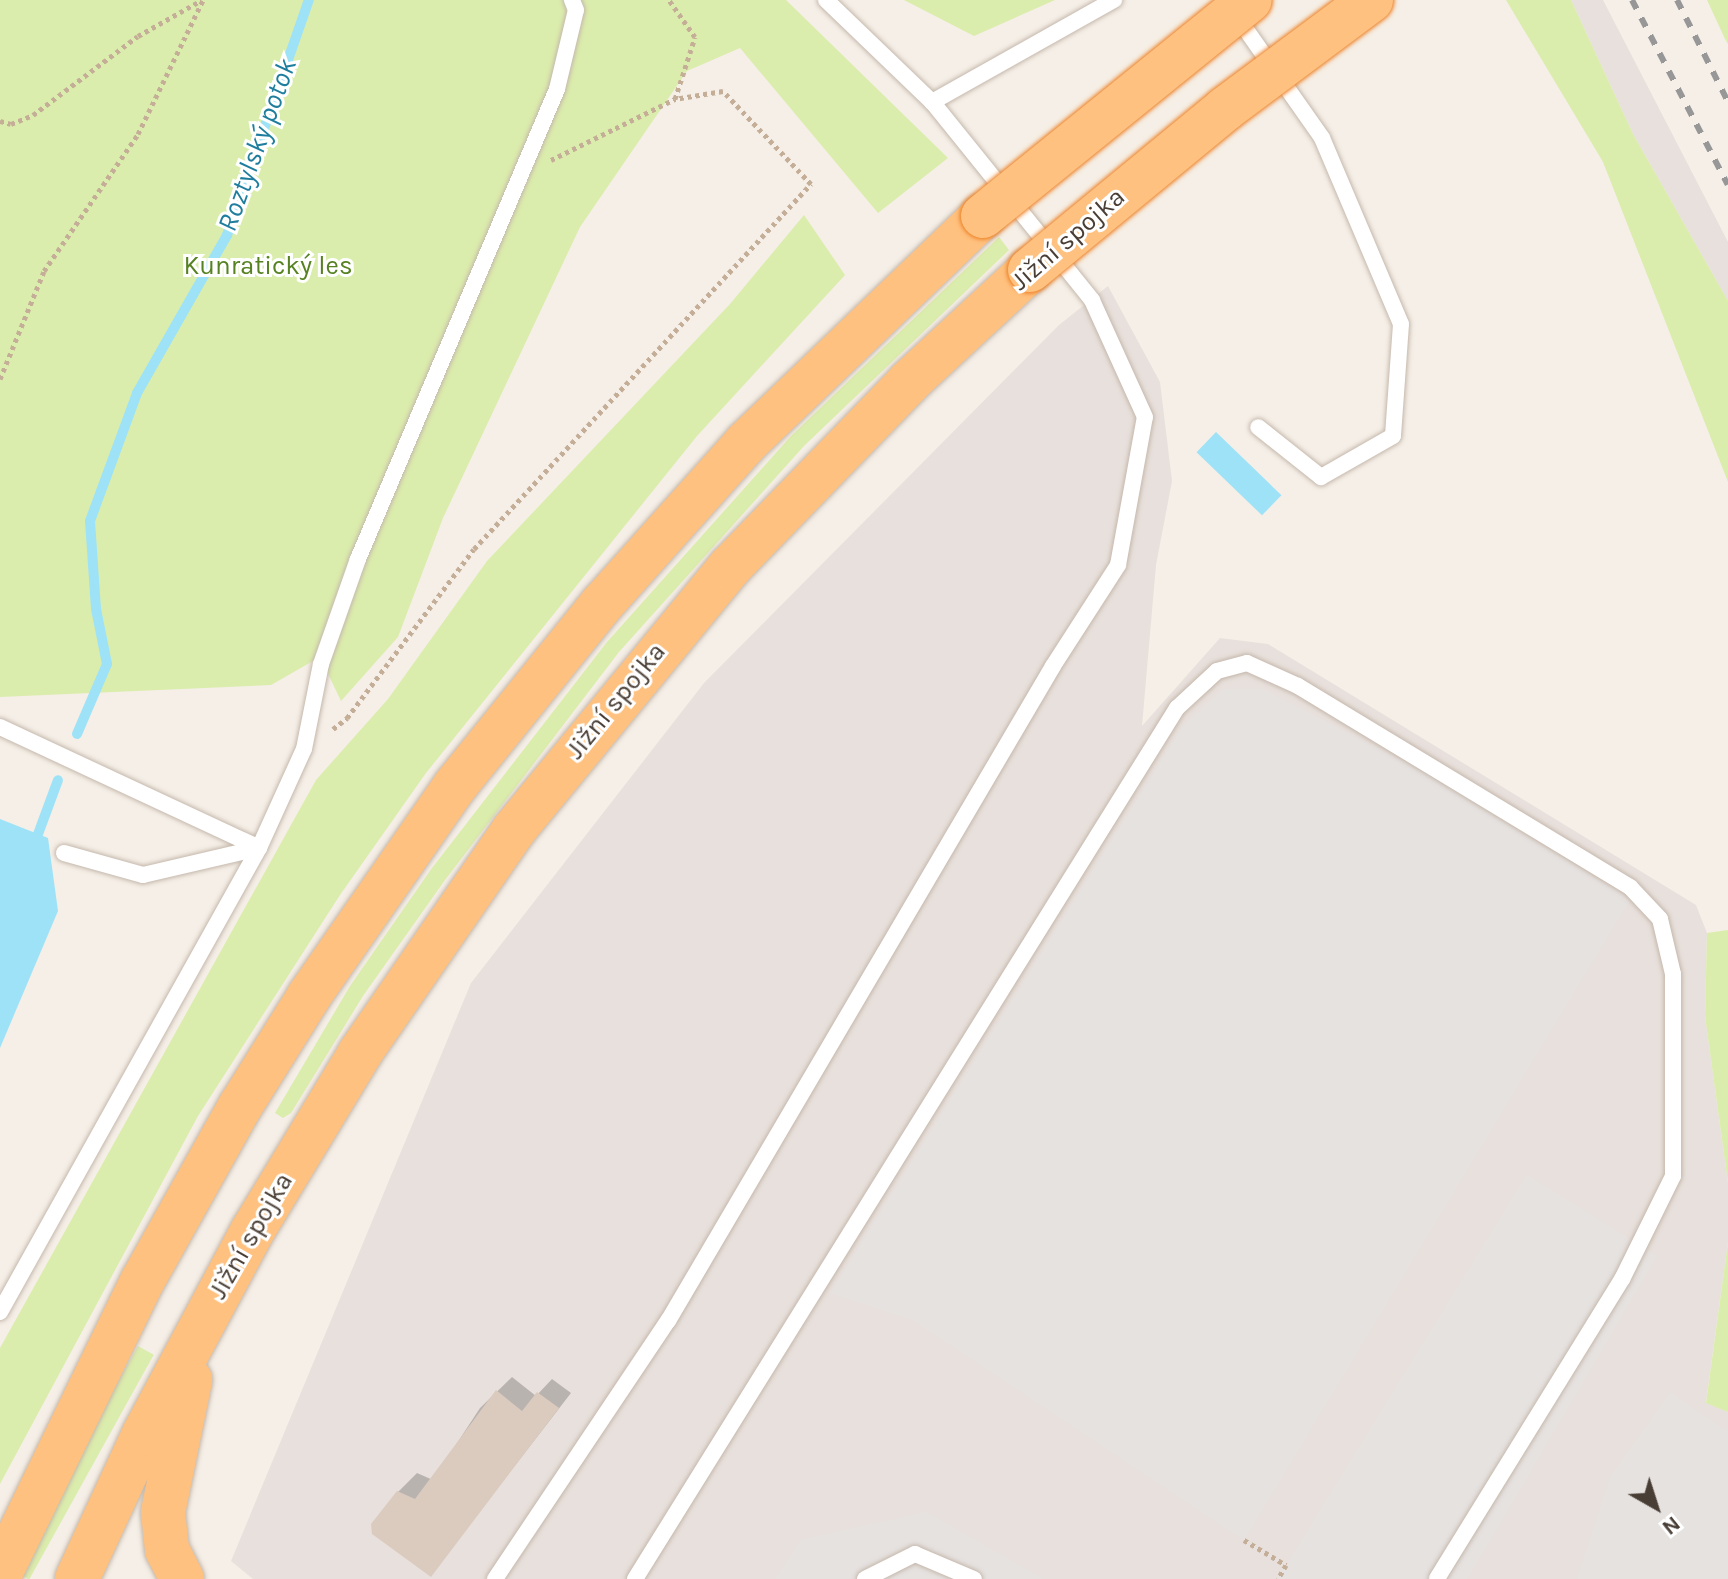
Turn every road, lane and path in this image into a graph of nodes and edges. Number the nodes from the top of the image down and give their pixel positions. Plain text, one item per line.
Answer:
1 (203, 0) edge
2 (572, 0) edge
3 (669, 0) edge
4 (826, 0) edge
5 (1114, 0) edge
6 (1225, 0) edge
7 (1250, 0) edge
8 (1371, 0) edge
9 (675, 99) junction
10 (932, 102) junction
11 (0, 121) edge
12 (524, 170) junction
13 (0, 379) edge
14 (1258, 427) dead end
15 (0, 727) edge
16 (304, 749) junction
17 (259, 848) junction
18 (64, 853) dead end
19 (0, 1312) edge
20 (203, 1321) junction
21 (1244, 1540) dead end
22 (173, 1569) edge
23 (0, 1574) edge
24 (77, 1579) edge
25 (495, 1579) edge
26 (635, 1579) edge
27 (865, 1579) edge
28 (974, 1579) edge
29 (1278, 1579) edge
30 (1437, 1579) edge

1 - 11 path
1 - 13 path
2 - 12 lane
3 - 9 path
4 - 10 lane
5 - 10 lane
6 - 14 lane
7 - 23 highway, bridge
8 - 20 highway, Jižní spojka, bridge
9 - 12 path
9 - 16 path
10 - 25 lane
12 - 16 lane
15 - 17 lane
16 - 17 lane
17 - 18 lane
17 - 19 lane
20 - 22 highway
20 - 24 highway, Jižní spojka
21 - 29 path
26 - 30 lane
27 - 28 lane

